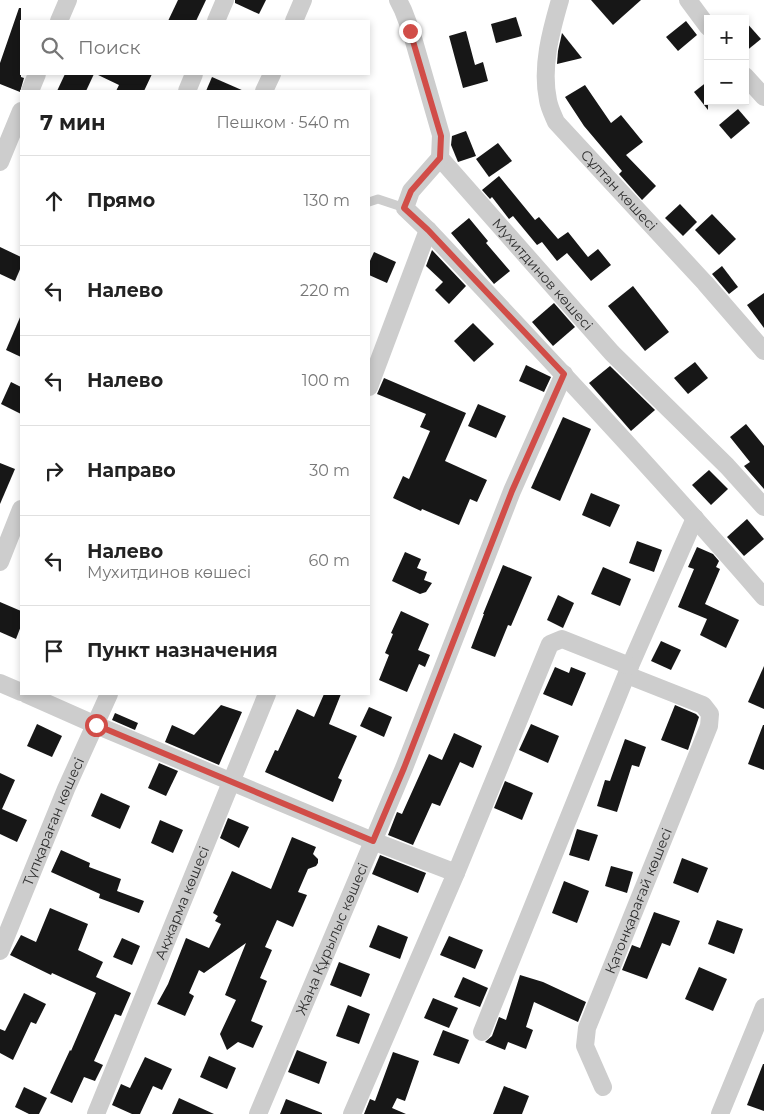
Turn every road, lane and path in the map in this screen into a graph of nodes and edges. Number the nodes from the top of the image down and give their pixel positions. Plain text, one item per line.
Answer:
1 (68, 0) edge
2 (225, 0) edge
3 (303, 0) edge
4 (398, 0) edge
5 (560, 0) edge
6 (688, 0) edge
7 (59, 20) edge
8 (216, 20) edge
9 (294, 20) edge
10 (704, 22) edge
11 (37, 75) edge
12 (194, 75) edge
13 (272, 75) edge
14 (749, 80) edge
15 (30, 90) edge
16 (187, 90) edge
17 (264, 90) edge
18 (764, 97) edge
19 (20, 113) edge
20 (440, 158) junction
21 (0, 162) edge
22 (370, 202) edge
23 (404, 208) junction
24 (428, 230) junction
25 (764, 351) edge
26 (564, 374) junction
27 (370, 384) edge
28 (764, 507) edge
29 (20, 512) edge
30 (696, 518) junction
31 (0, 562) edge
32 (764, 597) edge
33 (628, 670) junction
34 (0, 683) edge
35 (20, 692) edge
36 (28, 695) edge
37 (109, 695) edge
38 (267, 695) edge
39 (96, 725) junction
40 (232, 782) junction
41 (373, 841) junction
42 (456, 873) junction
43 (0, 951) edge
44 (764, 1007) edge
45 (482, 1032) dead end
46 (603, 1087) dead end
47 (96, 1114) edge
48 (258, 1114) edge
49 (352, 1114) edge
50 (720, 1114) edge

1 - 7 street
2 - 8 street
3 - 9 street
4 - 20 street
5 - 25 street, Сұлтан көшесі
6 - 10 street
11 - 15 street
12 - 16 street
13 - 17 street
14 - 18 street
19 - 21 street
20 - 23 street
20 - 28 street, Мухитдинов көшесі
22 - 23 lane
23 - 24 street
24 - 26 street
24 - 27 street
26 - 30 street
26 - 41 street, Жаңа Құрылыс көшесі
29 - 31 street
30 - 32 street
30 - 33 street
33 - 42 street
33 - 45 street
33 - 46 street, Қатонқарағай көшесі
34 - 35 street
36 - 39 street
37 - 39 street, Түпқараған көшесі
38 - 40 street, Ақжарма көшесі
39 - 40 street
39 - 43 street, Түпқараған көшесі
40 - 41 street
40 - 47 street, Ақжарма көшесі
41 - 42 street
41 - 48 street, Жаңа Құрылыс көшесі
42 - 49 street
44 - 50 street

